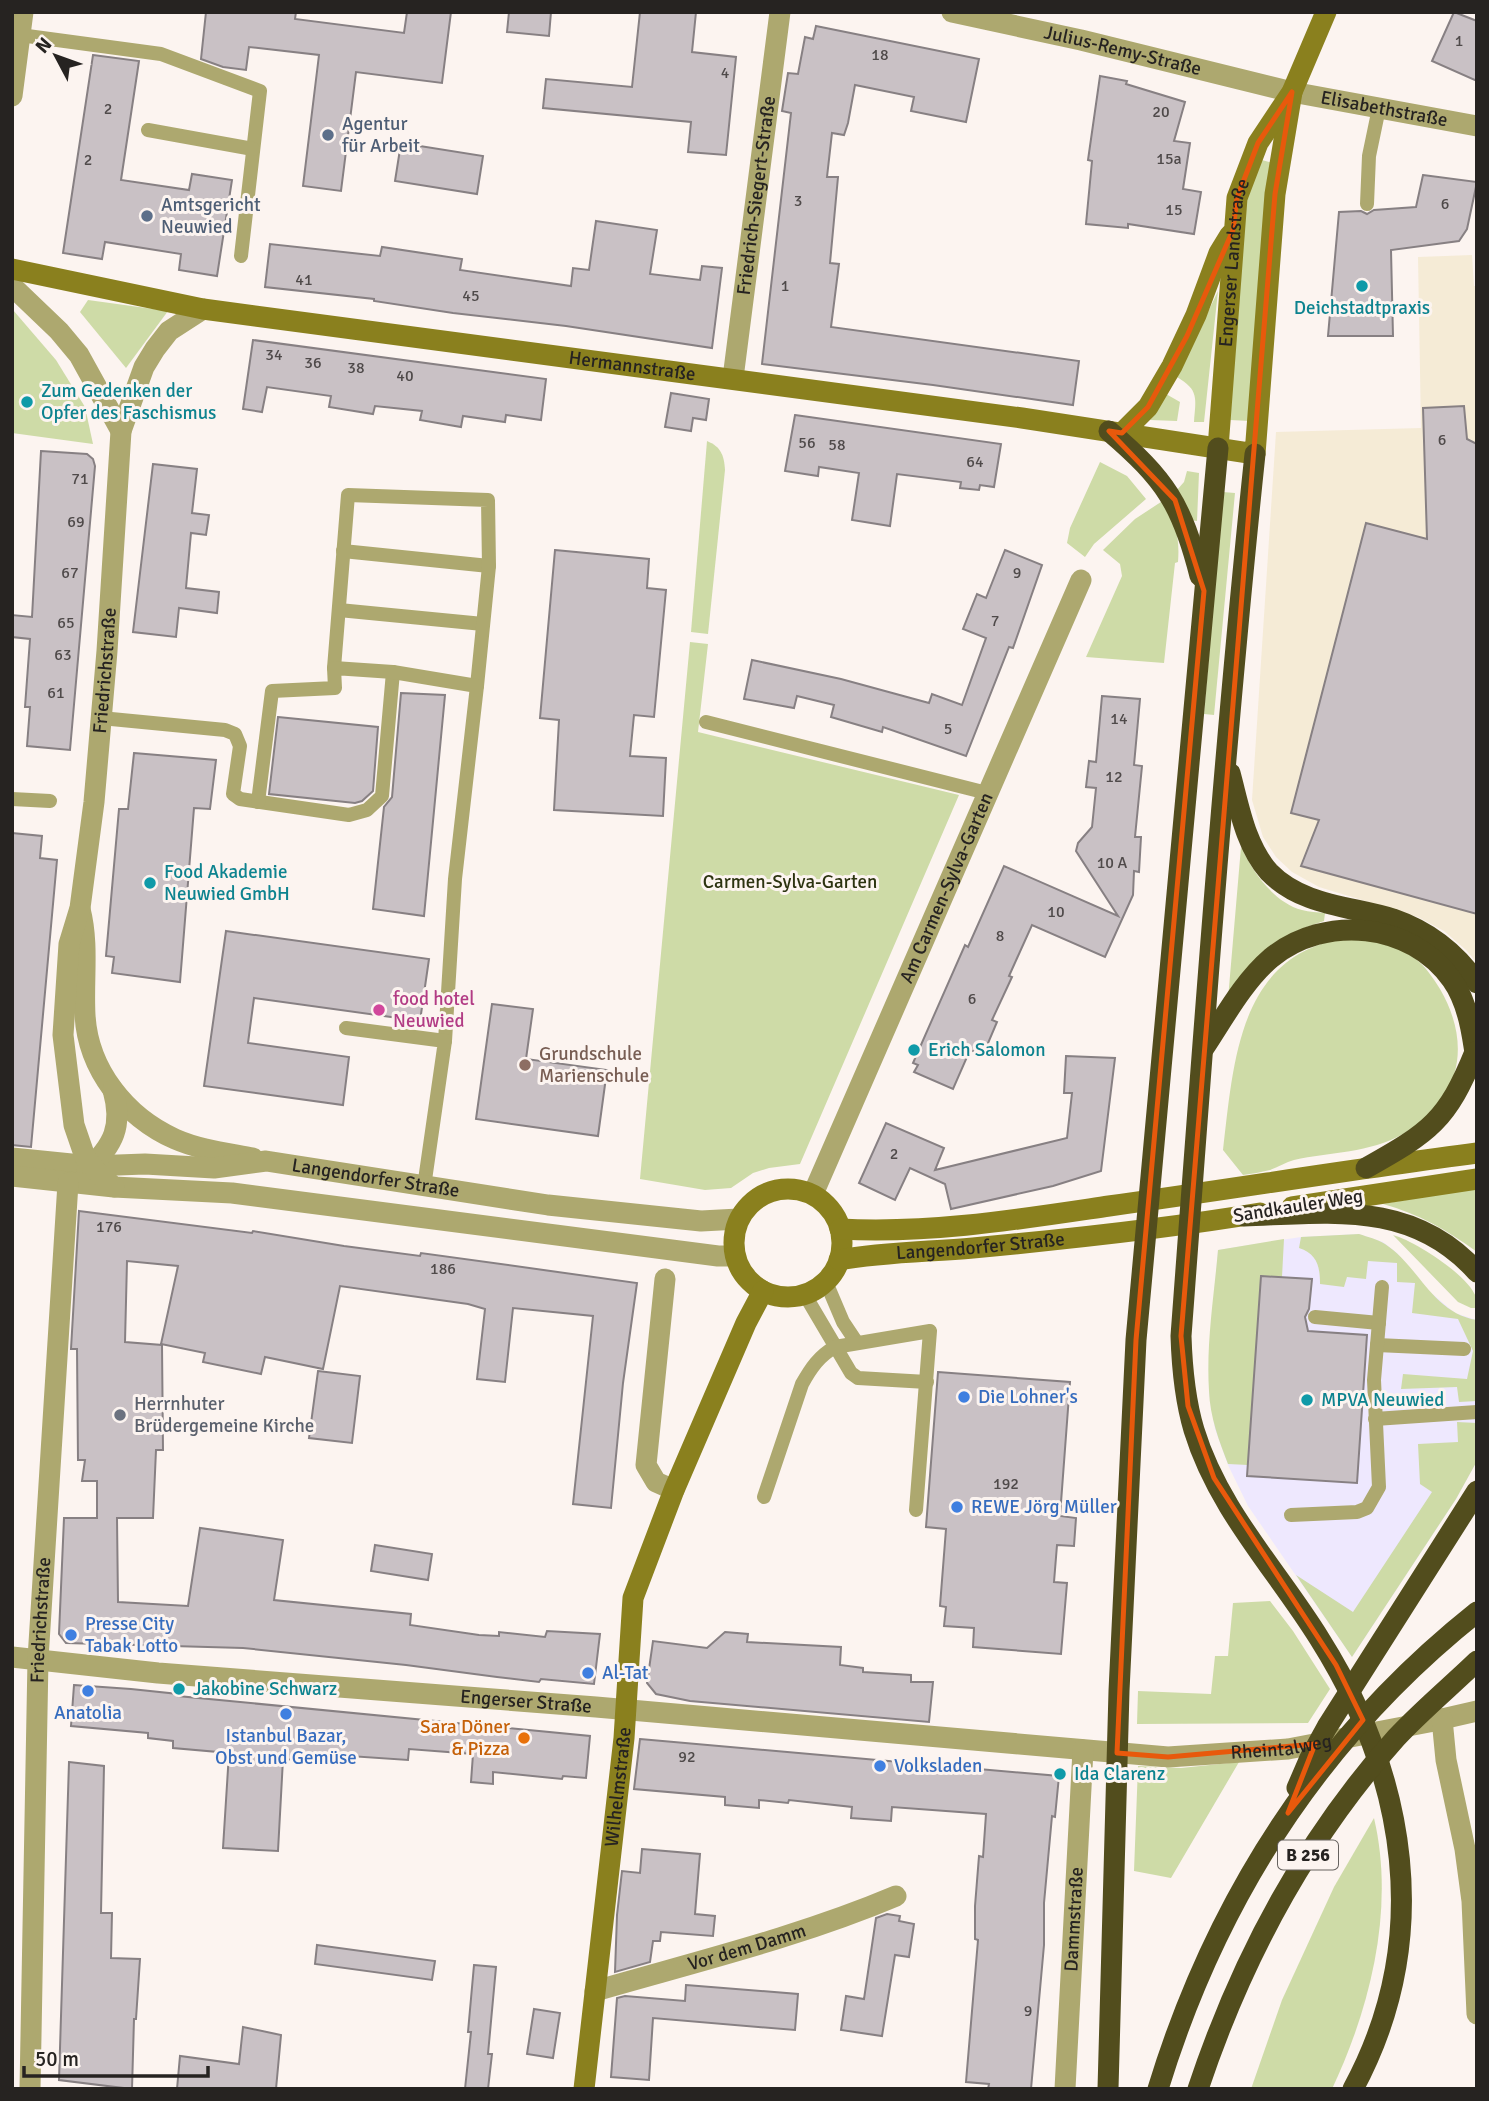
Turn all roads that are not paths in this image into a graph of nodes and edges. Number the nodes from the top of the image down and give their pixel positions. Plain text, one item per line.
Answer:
1 (23, 12) edge
2 (780, 12) edge
3 (952, 12) edge
4 (1326, 12) edge
5 (20, 35) junction
6 (1292, 92) junction
7 (12, 96) edge
8 (1379, 108) junction
9 (1477, 126) edge
10 (148, 130) dead end
11 (253, 149) junction
12 (1367, 204) dead end
13 (1233, 230) junction
14 (241, 256) dead end
15 (12, 269) edge
16 (12, 286) edge
17 (203, 309) junction
18 (733, 378) junction
19 (121, 431) junction
20 (1115, 432) junction
21 (1218, 448) junction
22 (1255, 454) junction
23 (343, 551) junction
24 (489, 566) junction
25 (1081, 580) dead end
26 (1204, 591) junction
27 (338, 610) junction
28 (483, 624) junction
29 (334, 668) junction
30 (393, 672) junction
31 (477, 686) junction
32 (101, 718) junction
33 (706, 722) dead end
34 (1226, 757) junction
35 (987, 793) junction
36 (12, 799) edge
37 (50, 801) dead end
38 (258, 802) junction
39 (80, 908) junction
40 (1477, 983) edge
41 (346, 1028) dead end
42 (445, 1041) junction
43 (1203, 1049) junction
44 (1476, 1059) edge
45 (113, 1090) junction
46 (74, 1125) junction
47 (1477, 1153) edge
48 (12, 1157) edge
49 (266, 1161) junction
50 (52, 1162) junction
51 (91, 1166) junction
52 (1366, 1168) junction
53 (12, 1176) edge
54 (1477, 1179) edge
55 (68, 1183) junction
56 (114, 1187) junction
57 (424, 1187) junction
58 (813, 1195) junction
59 (1120, 1205) joint
60 (1244, 1216) junction
61 (739, 1219) junction
62 (841, 1229) junction
63 (1119, 1234) joint
64 (735, 1256) junction
65 (839, 1260) junction
66 (1477, 1272) edge
67 (665, 1279) dead end
68 (826, 1282) junction
69 (1382, 1287) dead end
70 (763, 1291) junction
71 (805, 1295) junction
72 (1315, 1317) dead end
73 (1379, 1323) junction
74 (857, 1343) junction
75 (1377, 1345) junction
76 (835, 1347) junction
77 (1464, 1349) dead end
78 (927, 1382) junction
79 (1477, 1412) edge
80 (1375, 1419) junction
81 (674, 1490) junction
82 (1477, 1491) edge
83 (764, 1497) dead end
84 (916, 1510) dead end
85 (1291, 1515) dead end
86 (1477, 1612) edge
87 (12, 1657) edge
88 (38, 1659) junction
89 (1477, 1661) edge
90 (625, 1711) junction
91 (1477, 1711) edge
92 (1442, 1719) junction
93 (1083, 1750) junction
94 (1288, 1813) junction
95 (895, 1896) dead end
96 (595, 1990) junction
97 (1477, 2014) edge
98 (30, 2089) edge
99 (584, 2089) edge
100 (1065, 2089) edge
101 (1108, 2089) edge
102 (1158, 2089) edge
103 (1198, 2089) edge
104 (1353, 2089) edge

1 - 5 street
2 - 18 street, Friedrich-Siegert-Straße
3 - 6 street, Julius-Remy-Straße
4 - 6 street, Engerser Landstraße
5 - 7 street
5 - 11 lane
6 - 8 street, Elisabethstraße
6 - 13 street, Engerser Landstraße
6 - 22 street, Engerser Landstraße
8 - 9 street, Elisabethstraße
8 - 12 lane
10 - 11 lane
11 - 14 lane
13 - 20 street
13 - 21 street, Engerser Landstraße
15 - 17 street, Hermannstraße
16 - 19 street
17 - 18 street, Hermannstraße
17 - 19 street, Friedrichstraße
18 - 20 street, Hermannstraße
19 - 32 street, Friedrichstraße
20 - 21 street, Hermannstraße
20 - 26 highway
21 - 22 street, Hermannstraße
21 - 26 highway
22 - 34 highway
23 - 24 lane
23 - 24 lane
23 - 27 lane
24 - 28 lane
25 - 35 street, Am Carmen-Sylva-Garten
26 - 101 highway
27 - 28 lane
27 - 29 lane
28 - 31 lane
29 - 30 lane
29 - 38 lane
30 - 31 lane
30 - 38 lane
31 - 42 lane
32 - 38 lane
32 - 39 street, Friedrichstraße
33 - 35 lane
34 - 40 highway
34 - 43 highway
35 - 58 street, Am Carmen-Sylva-Garten
36 - 37 lane
39 - 45 street, Friedrichstraße
39 - 46 street, Friedrichstraße
41 - 42 lane
42 - 57 lane
43 - 44 highway
43 - 104 highway
44 - 52 highway
45 - 49 street, Friedrichstraße
45 - 51 street, Friedrichstraße
46 - 50 street
46 - 51 street, Friedrichstraße
47 - 52 street, Sandkauler Weg
48 - 50 street, Langendorfer Straße
49 - 51 street, Langendorfer Straße
49 - 57 street, Langendorfer Straße
50 - 51 street, Langendorfer Straße
51 - 55 street, Friedrichstraße
51 - 56 street, Friedrichstraße
52 - 59 street, Sandkauler Weg
53 - 55 street, Langendorfer Straße
54 - 60 street, Sandkauler Weg
55 - 56 street, Langendorfer Straße
55 - 88 street, Friedrichstraße
56 - 64 street, Langendorfer Straße
57 - 61 street, Langendorfer Straße
58 - 61 street
58 - 62 street
59 - 62 street, Langendorfer Straße
60 - 63 street, Sandkauler Weg
60 - 66 highway
61 - 64 street
62 - 65 street
63 - 65 street, Langendorfer Straße
64 - 70 street
65 - 68 street
67 - 81 street
68 - 71 street
68 - 74 lane
69 - 73 lane
70 - 71 street
70 - 81 street, Wilhelmstraße
71 - 76 lane
72 - 73 lane
73 - 75 lane
74 - 76 lane
74 - 78 lane
75 - 77 lane
75 - 80 lane
76 - 78 lane
76 - 83 lane
78 - 84 lane
79 - 80 lane
80 - 85 lane
81 - 90 street, Wilhelmstraße
82 - 94 highway
86 - 94 highway, B 256
87 - 88 street, Engerser Straße
88 - 90 street, Engerser Straße
88 - 98 street, Friedrichstraße
89 - 103 highway, B 256
90 - 93 street, Engerser Straße
90 - 96 street, Wilhelmstraße
91 - 92 street, Rheintalweg
92 - 93 street, Rheintalweg
92 - 97 street
93 - 100 street, Dammstraße
94 - 102 highway, B 256
95 - 96 street, Vor dem Damm
96 - 99 street, Wilhelmstraße

